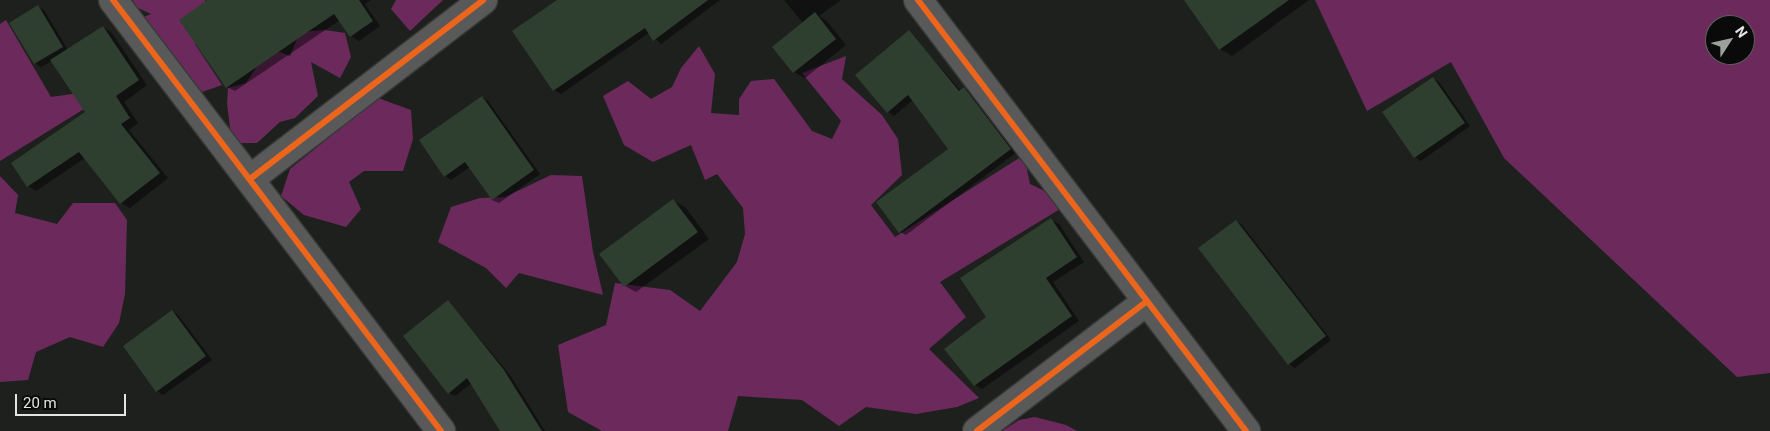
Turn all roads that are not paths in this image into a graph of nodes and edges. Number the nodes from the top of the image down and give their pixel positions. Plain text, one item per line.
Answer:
1 (113, 0) edge
2 (483, 0) edge
3 (918, 0) edge
4 (250, 179) junction
5 (1147, 301) junction
6 (441, 431) edge
7 (977, 431) edge
8 (1246, 431) edge

1 - 4 street
2 - 4 street
3 - 5 street
4 - 6 street
5 - 7 street
5 - 8 street

